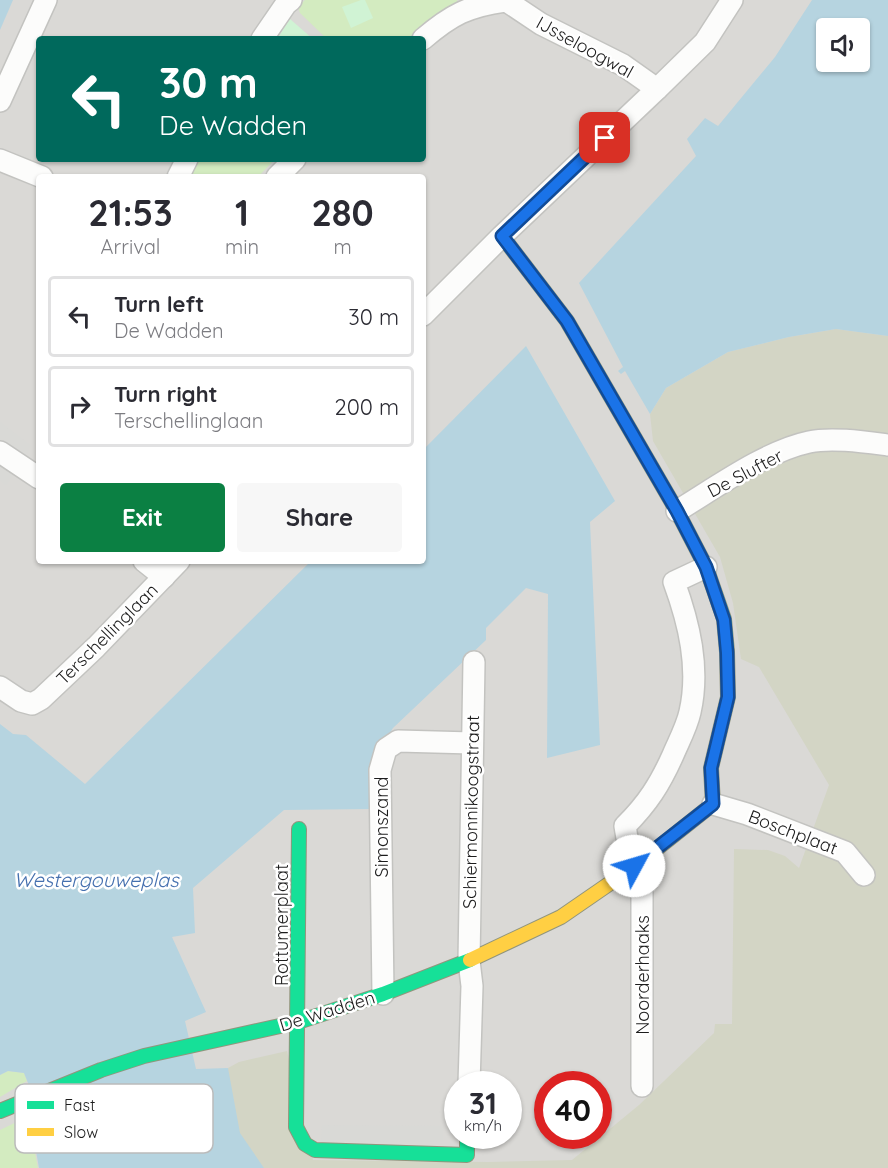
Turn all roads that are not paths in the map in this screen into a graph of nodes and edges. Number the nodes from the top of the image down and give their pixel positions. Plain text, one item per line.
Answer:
1 (46, 0) edge
2 (505, 0) edge
3 (732, 0) edge
4 (286, 1) edge
5 (264, 36) edge
6 (426, 36) edge
7 (657, 89) junction
8 (0, 101) edge
9 (0, 160) edge
10 (292, 162) edge
11 (280, 174) edge
12 (36, 175) edge
13 (502, 236) junction
14 (426, 312) edge
15 (888, 445) edge
16 (0, 452) edge
17 (36, 472) edge
18 (677, 511) junction
19 (148, 564) edge
20 (176, 564) edge
21 (706, 567) junction
22 (164, 577) junction
23 (474, 662) dead end
24 (0, 687) edge
25 (472, 743) junction
26 (713, 804) junction
27 (299, 829) dead end
28 (634, 866) junction
29 (864, 875) dead end
30 (468, 961) junction
31 (383, 994) junction
32 (298, 1022) junction
33 (469, 1071) edge
34 (66, 1084) edge
35 (642, 1086) dead end
36 (15, 1104) edge
37 (0, 1111) edge
38 (467, 1149) edge

1 - 8 street
2 - 6 street
2 - 7 street, IJsseloogwal
3 - 7 street
4 - 5 street
7 - 13 street
9 - 12 street
10 - 11 street
13 - 14 street
13 - 18 street
15 - 18 street, De Slufter
16 - 17 street
18 - 21 street
19 - 22 street
20 - 22 street, Terschellinglaan
21 - 26 street
21 - 28 street
22 - 24 street, Terschellinglaan
23 - 25 street, Schiermonnikoogstraat
25 - 30 street, Schiermonnikoogstraat
25 - 31 street, Simonszand
26 - 28 street, De Wadden
26 - 29 street, Boschplaat
27 - 32 street, Rottumerplaat
28 - 30 street, De Wadden
28 - 35 street, Noorderhaaks
30 - 31 street, De Wadden
30 - 33 street, Schiermonnikoogstraat
31 - 32 street, De Wadden
32 - 34 street, De Wadden
32 - 38 street, Rottumerplaat
36 - 37 street, De Wadden

